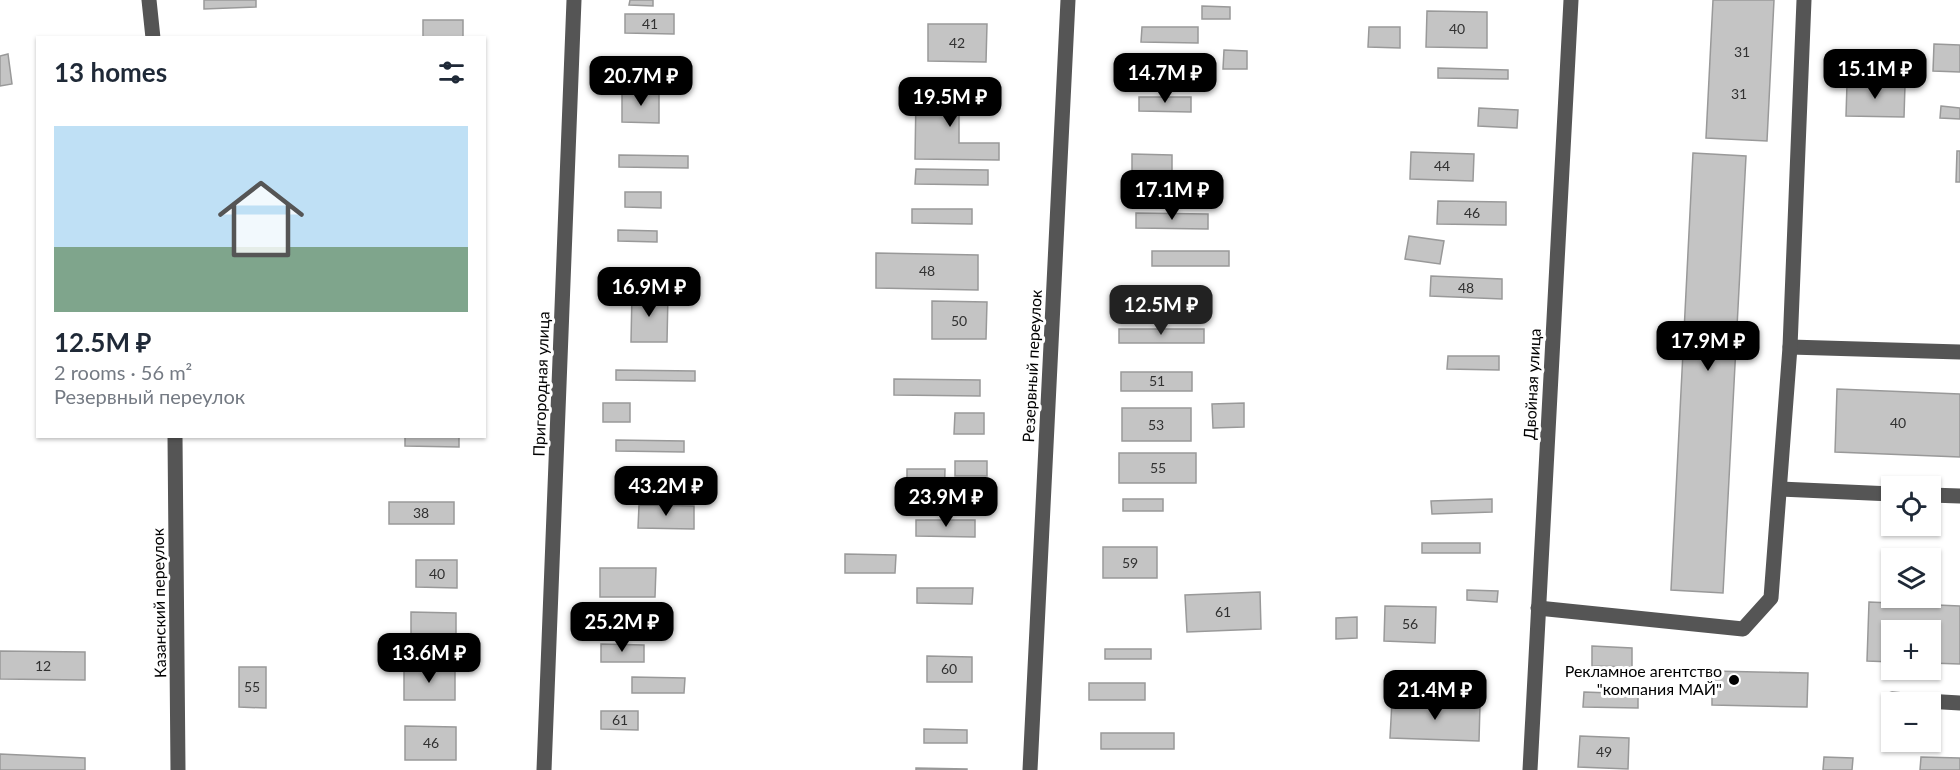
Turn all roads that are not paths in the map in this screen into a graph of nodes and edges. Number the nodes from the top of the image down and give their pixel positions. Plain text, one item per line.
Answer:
1 (149, 0) edge
2 (574, 0) edge
3 (1068, 0) edge
4 (1571, 0) edge
5 (1804, 0) edge
6 (153, 36) edge
7 (1790, 347) junction
8 (1960, 352) edge
9 (175, 438) edge
10 (1780, 489) junction
11 (1881, 494) edge
12 (1941, 495) edge
13 (1960, 496) edge
14 (1538, 608) junction
15 (1941, 702) edge
16 (1960, 703) edge
17 (178, 770) edge
18 (544, 770) edge
19 (1030, 770) edge
20 (1530, 770) edge

1 - 6 street
2 - 18 street, Пригородная улица
3 - 19 street, Резервный переулок
4 - 14 street, Двойная улица
5 - 7 street
7 - 8 street
7 - 10 street
9 - 17 street, Казанский переулок
10 - 11 street
10 - 14 street
12 - 13 street
14 - 20 street, Двойная улица
15 - 16 street

